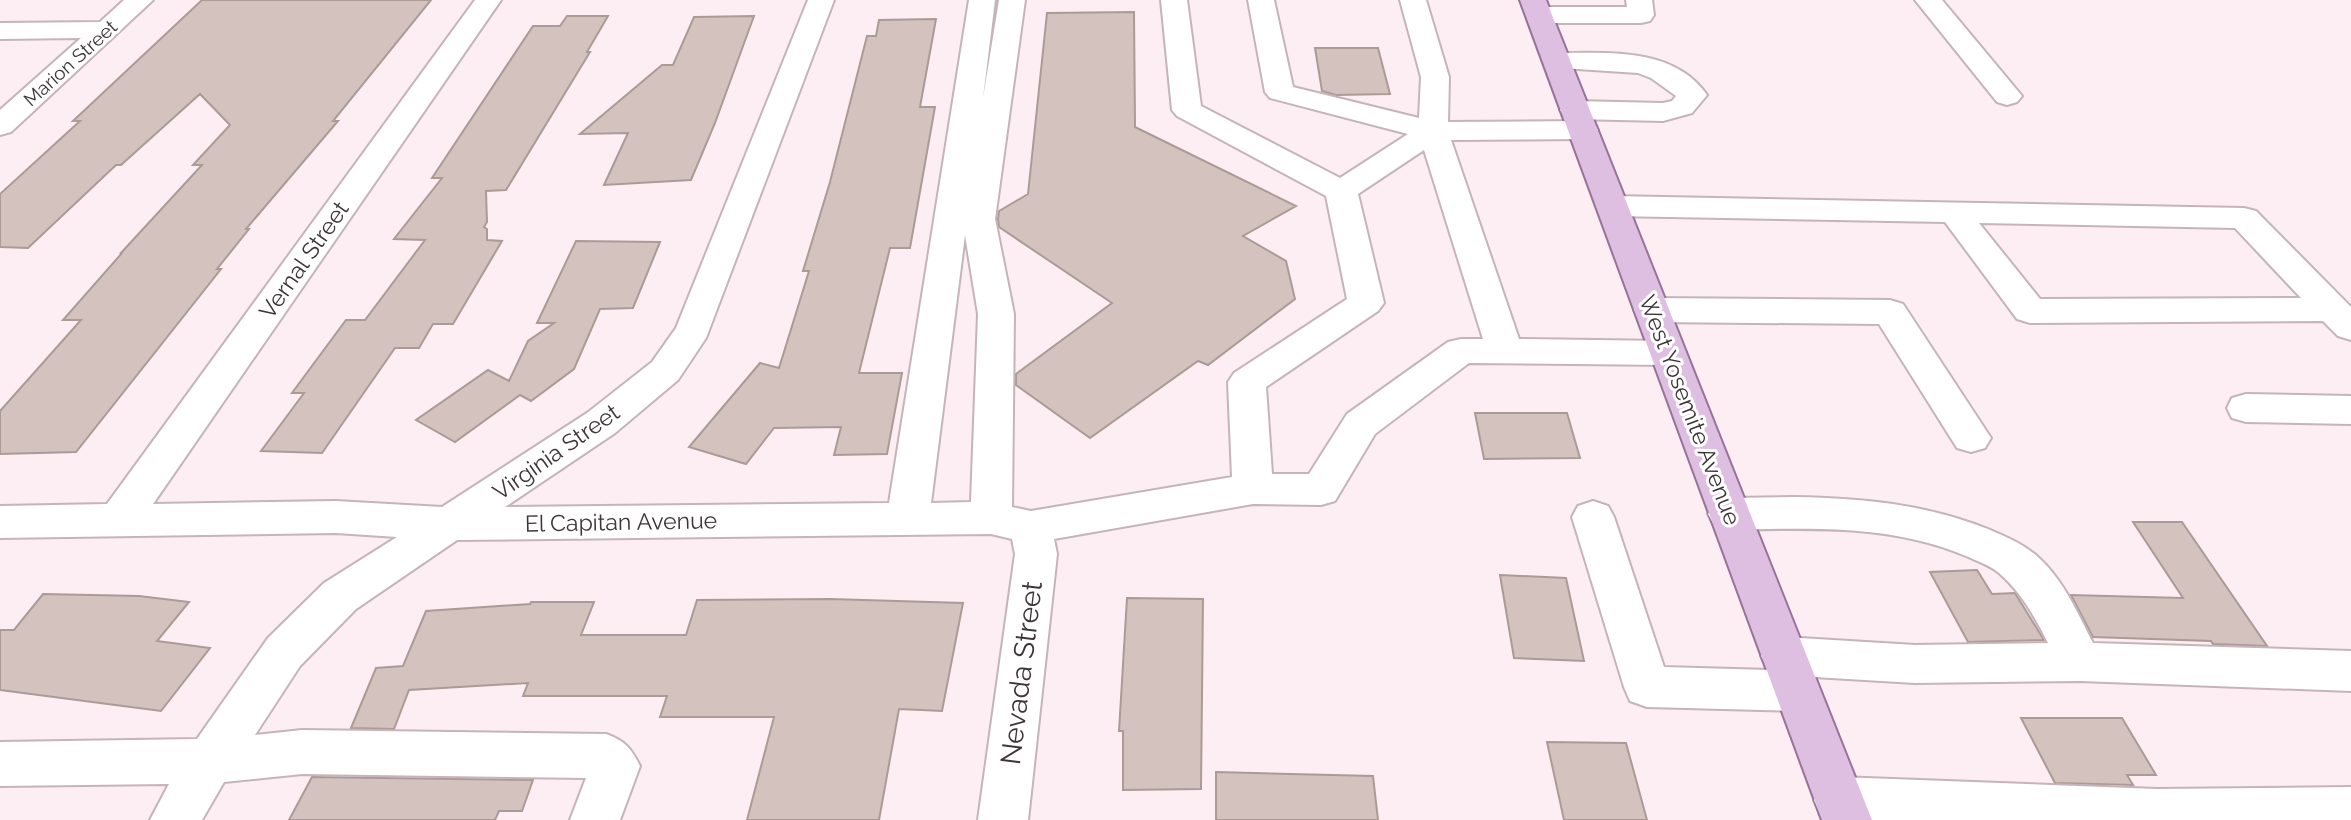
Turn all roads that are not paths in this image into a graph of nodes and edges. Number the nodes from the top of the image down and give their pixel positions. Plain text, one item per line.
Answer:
1 (140, 0) edge
2 (488, 0) edge
3 (821, 0) edge
4 (982, 0) edge
5 (1012, 0) edge
6 (1174, 0) edge
7 (1261, 0) edge
8 (1413, 0) edge
9 (1928, 0) edge
10 (1536, 8) edge
11 (107, 30) junction
12 (0, 32) edge
13 (1650, 32) edge
14 (1557, 61) junction
15 (2007, 96) dead end
16 (1579, 120) junction
17 (0, 126) edge
18 (1433, 131) junction
19 (1341, 191) junction
20 (1612, 206) junction
21 (1954, 212) junction
22 (1652, 310) junction
23 (2342, 318) edge
24 (1505, 351) junction
25 (1668, 353) junction
26 (2246, 408) dead end
27 (2351, 410) edge
28 (1971, 438) dead end
29 (1253, 489) junction
30 (1730, 514) junction
31 (1593, 517) dead end
32 (908, 519) junction
33 (119, 520) junction
34 (0, 522) edge
35 (1011, 522) junction
36 (452, 524) junction
37 (2080, 662) junction
38 (2351, 671) edge
39 (1791, 673) junction
40 (210, 761) junction
41 (0, 764) edge
42 (1843, 810) edge
43 (2351, 810) edge
44 (175, 820) edge
45 (595, 820) edge
46 (1003, 820) edge

1 - 11 street, Marion Street
2 - 33 street, Vernal Street
3 - 36 street, Virginia Street
4 - 32 street
5 - 35 street, Nevada Street
6 - 19 street
7 - 18 street
8 - 18 street
9 - 15 street
10 - 13 street
10 - 14 main road, West Yosemite Avenue
11 - 12 street
11 - 17 street, Marion Street
13 - 14 street
13 - 16 street
14 - 16 main road, West Yosemite Avenue
16 - 18 street
16 - 20 main road, West Yosemite Avenue
18 - 19 street
18 - 24 street
19 - 29 street
20 - 21 street
20 - 22 main road, West Yosemite Avenue
21 - 23 street
21 - 23 street
22 - 25 main road, West Yosemite Avenue
22 - 28 street
24 - 25 street
24 - 29 street, El Capitan Avenue
25 - 30 main road, West Yosemite Avenue
26 - 27 street
29 - 35 street, El Capitan Avenue
30 - 37 street
30 - 39 main road, West Yosemite Avenue
31 - 39 street
32 - 35 street, El Capitan Avenue
32 - 36 street, El Capitan Avenue
33 - 34 street, El Capitan Avenue
33 - 36 street, El Capitan Avenue
35 - 46 street, Nevada Street
36 - 40 street, Virginia Street
37 - 38 street
37 - 39 street
39 - 42 main road, West Yosemite Avenue
40 - 41 street
40 - 44 street, Virginia Street
40 - 45 street
42 - 43 street

